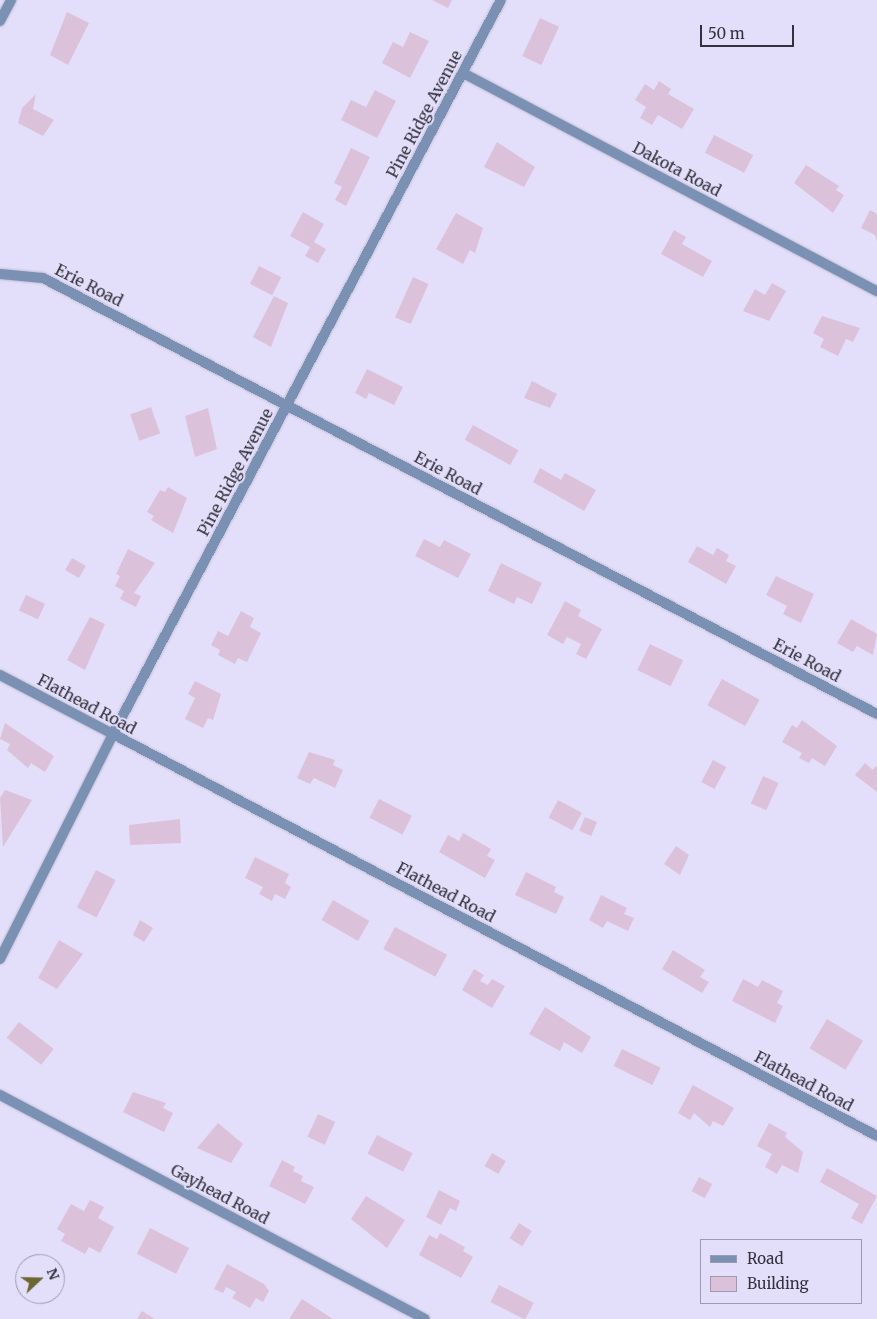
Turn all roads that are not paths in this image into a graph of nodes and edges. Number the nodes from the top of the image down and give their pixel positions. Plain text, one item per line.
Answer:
1 (11, 0) edge
2 (501, 0) edge
3 (0, 21) edge
4 (463, 73) junction
5 (0, 274) edge
6 (877, 291) edge
7 (288, 406) junction
8 (0, 675) edge
9 (877, 714) edge
10 (113, 734) junction
11 (0, 959) edge
12 (0, 1095) edge
13 (877, 1136) edge
14 (426, 1319) edge

1 - 3 street
2 - 4 street, Pine Ridge Avenue
4 - 6 street, Dakota Road
4 - 7 street, Pine Ridge Avenue
5 - 7 street, Erie Road
7 - 9 street, Erie Road
7 - 10 street, Pine Ridge Avenue
8 - 10 street, Flathead Road
10 - 11 street, Pine Ridge Avenue
10 - 13 street, Flathead Road
12 - 14 street, Gayhead Road

